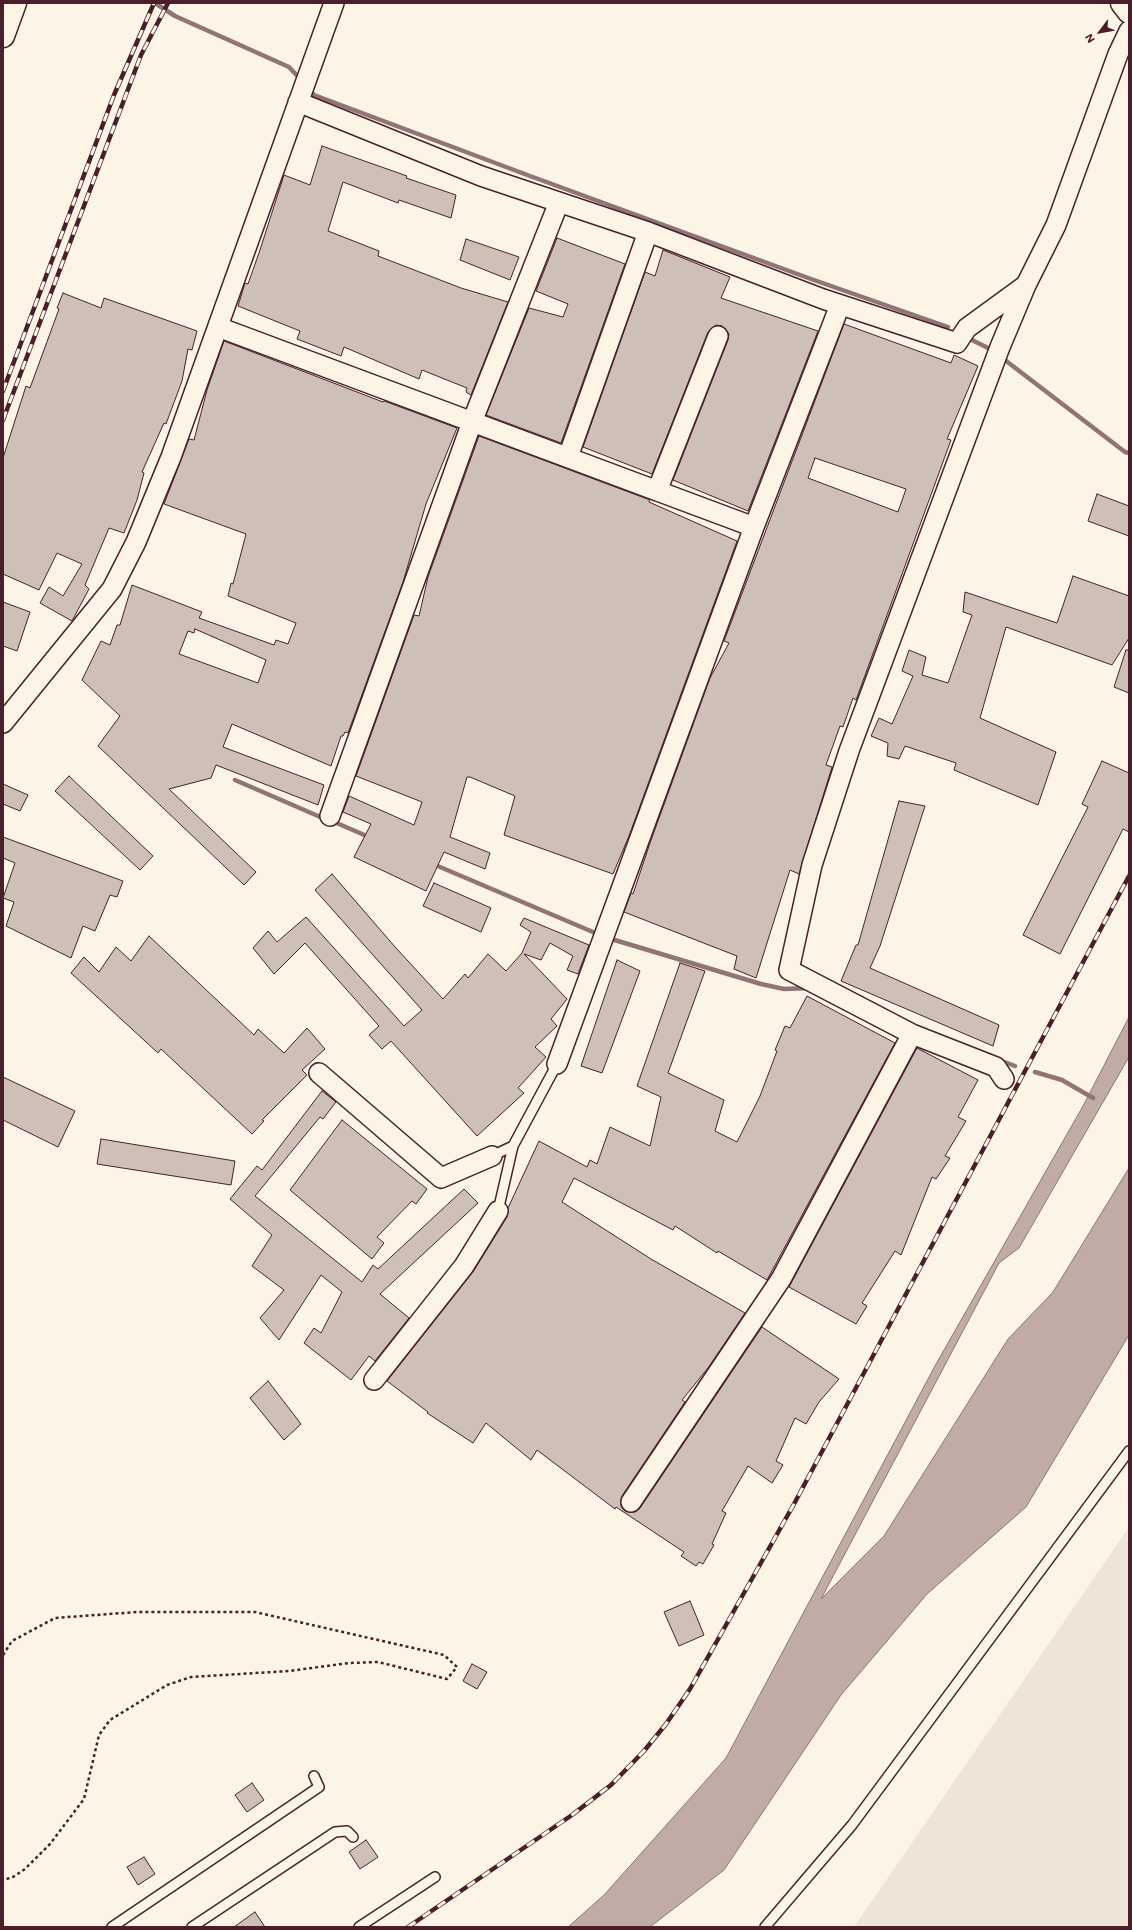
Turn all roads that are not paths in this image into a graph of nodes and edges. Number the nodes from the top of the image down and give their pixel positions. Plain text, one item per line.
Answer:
1 (15, 3) edge
2 (334, 3) edge
3 (1122, 3) edge
4 (1129, 12) edge
5 (1129, 31) edge
6 (3, 36) edge
7 (298, 102) junction
8 (559, 202) junction
9 (648, 232) junction
10 (1026, 285) junction
11 (840, 305) junction
12 (218, 327) junction
13 (718, 336) dead end
14 (472, 422) junction
15 (568, 457) junction
16 (657, 490) junction
17 (754, 526) junction
18 (3, 723) edge
19 (330, 816) dead end
20 (912, 1034) junction
21 (557, 1064) joint
22 (319, 1073) dead end
23 (1004, 1079) dead end
24 (513, 1146) junction
25 (492, 1156) joint
26 (498, 1211) joint
27 (374, 1380) dead end
28 (1129, 1451) edge
29 (631, 1502) dead end
30 (314, 1776) dead end
31 (353, 1837) dead end
32 (435, 1877) dead end
33 (112, 1927) edge
34 (192, 1927) edge
35 (359, 1927) edge
36 (765, 1927) edge

1 - 6 main road
2 - 7 street
3 - 4 main road
5 - 10 street
7 - 8 street
7 - 12 street
8 - 9 street
8 - 14 street
9 - 11 street
9 - 15 street
10 - 11 street
10 - 20 street
11 - 17 street
12 - 14 street
12 - 18 street
13 - 16 street
14 - 15 street
14 - 19 street
15 - 16 street
16 - 17 street
17 - 21 street
20 - 23 street
20 - 29 street
21 - 24 lane
22 - 25 street
24 - 25 lane
24 - 26 lane
26 - 27 street
28 - 36 lane
30 - 33 lane
31 - 34 lane
32 - 35 lane

